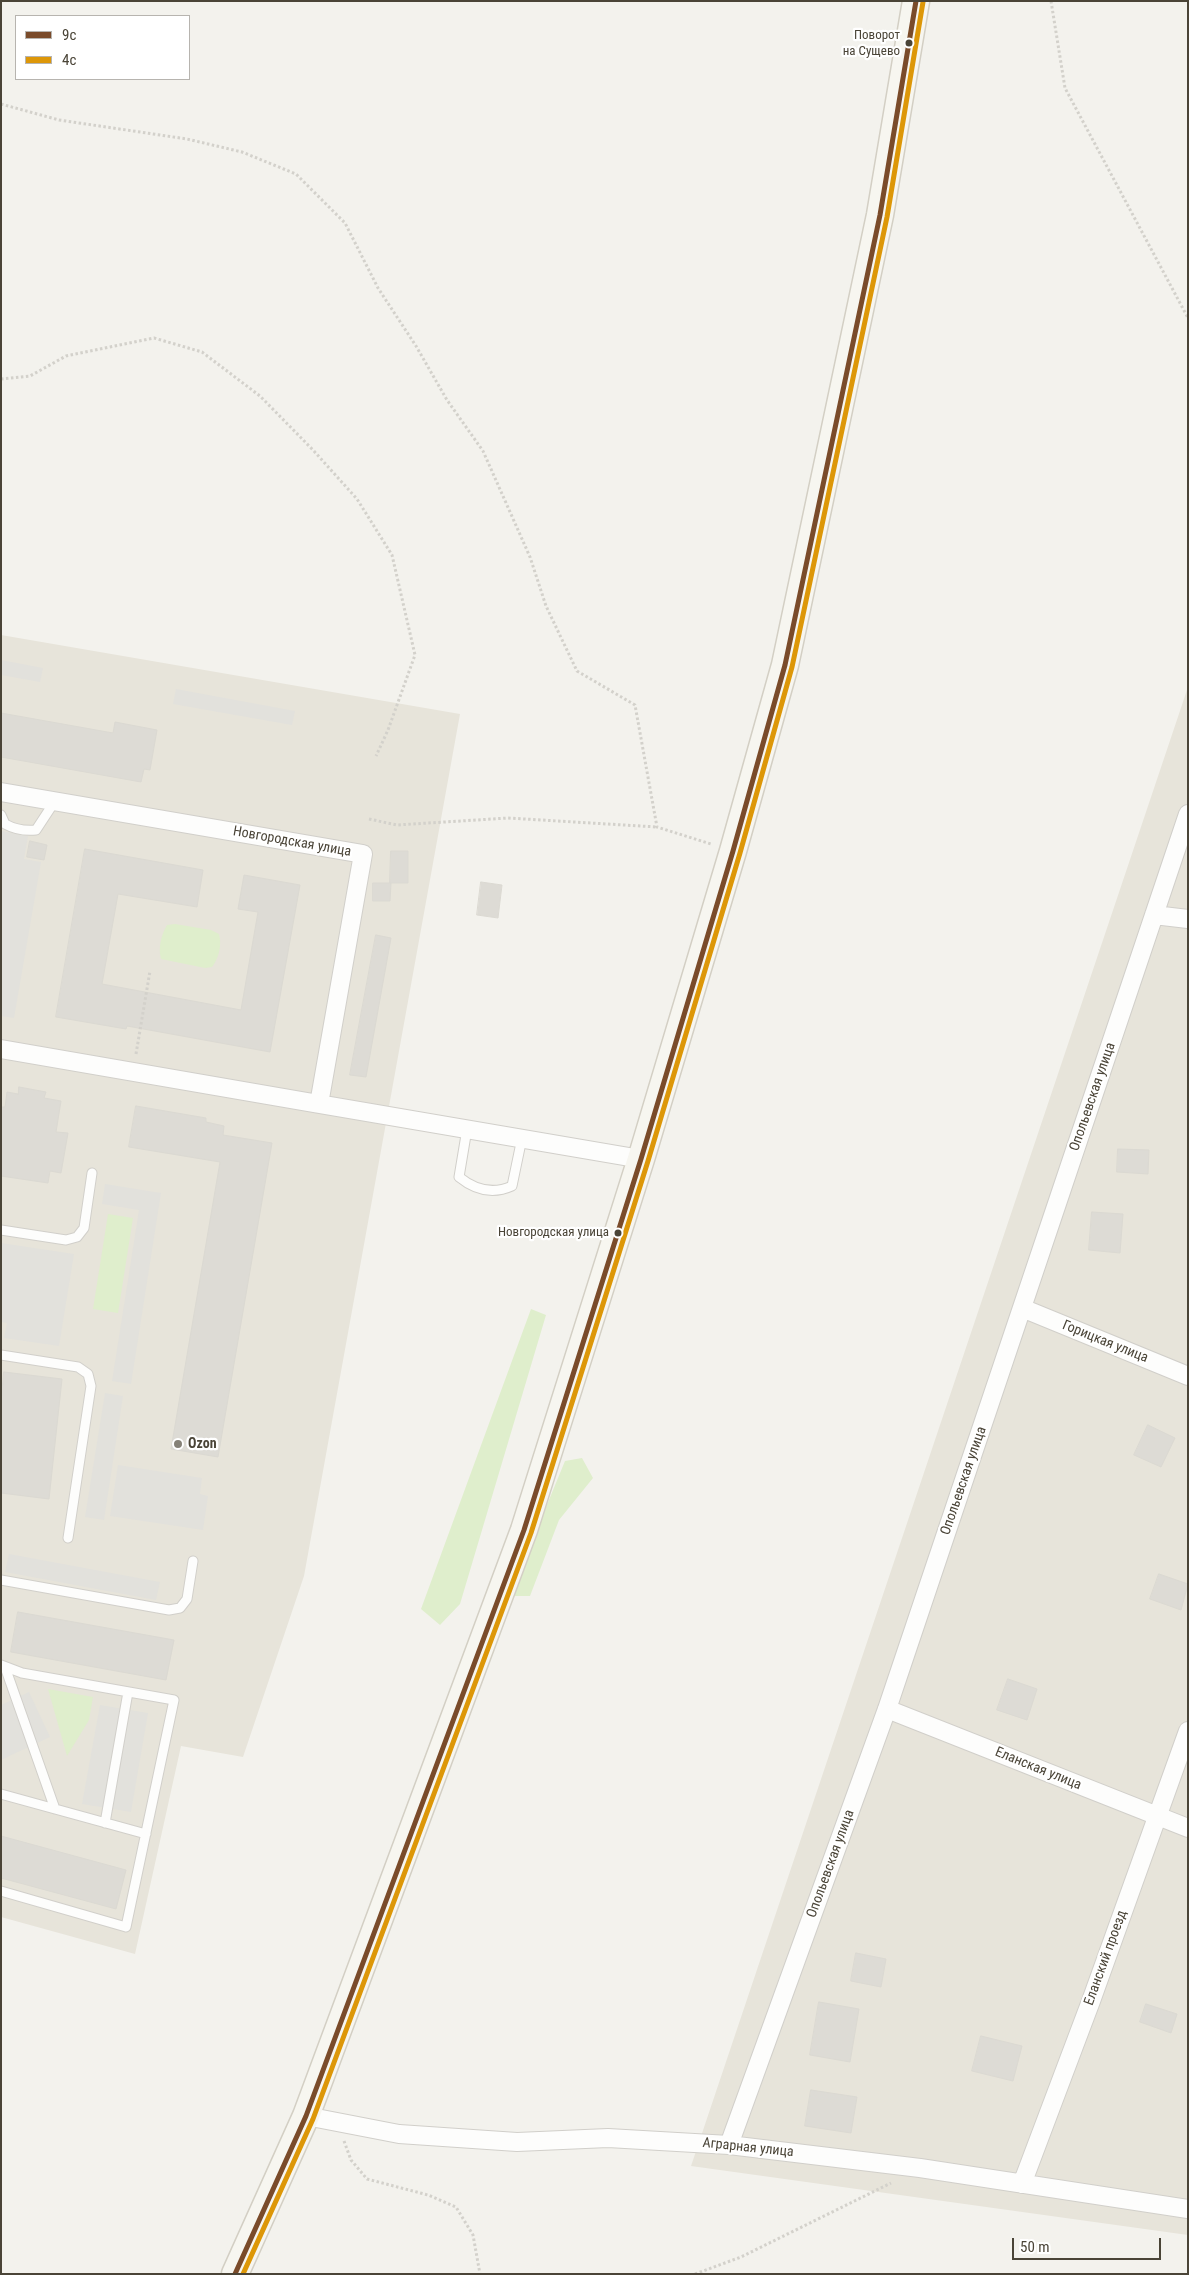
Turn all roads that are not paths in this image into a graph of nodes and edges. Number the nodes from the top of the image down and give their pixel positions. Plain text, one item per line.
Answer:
1 (916, 1) edge
2 (1, 792) edge
3 (55, 801) junction
4 (1188, 814) edge
5 (1, 815) edge
6 (1154, 915) junction
7 (1188, 919) edge
8 (1, 1049) edge
9 (320, 1104) junction
10 (467, 1129) junction
11 (522, 1138) junction
12 (642, 1159) junction
13 (92, 1173) dead end
14 (1, 1230) edge
15 (1022, 1308) junction
16 (1, 1355) edge
17 (1188, 1376) edge
18 (68, 1538) dead end
19 (193, 1561) dead end
20 (1, 1580) edge
21 (3, 1666) edge
22 (128, 1692) junction
23 (888, 1709) junction
24 (1188, 1731) edge
25 (1, 1794) edge
26 (55, 1809) junction
27 (1157, 1817) junction
28 (105, 1823) junction
29 (1188, 1828) edge
30 (146, 1834) junction
31 (1, 1891) edge
32 (306, 2116) junction
33 (729, 2145) junction
34 (1022, 2184) junction
35 (1188, 2209) edge
36 (235, 2274) edge

1 - 12 street
2 - 3 street, Новгородская улица
3 - 5 lane
3 - 9 street, Новгородская улица
4 - 6 street, Опольевская улица
6 - 7 street
6 - 15 street, Опольевская улица
8 - 9 street
9 - 10 street
10 - 11 street
10 - 11 lane
11 - 12 street
12 - 32 street
13 - 14 lane
15 - 17 street, Горицкая улица
15 - 23 street, Опольевская улица
16 - 18 lane
19 - 20 lane
21 - 22 lane
21 - 26 lane
22 - 28 lane
22 - 30 lane
23 - 27 street, Еланская улица
23 - 33 street, Опольевская улица
24 - 27 street, Еланский проезд
25 - 26 lane
26 - 28 lane
27 - 29 street, Еланская улица
27 - 34 street, Еланский проезд
28 - 30 lane
30 - 31 lane
32 - 33 street, Аграрная улица
32 - 36 street
33 - 34 street, Аграрная улица
34 - 35 street, Аграрная улица

